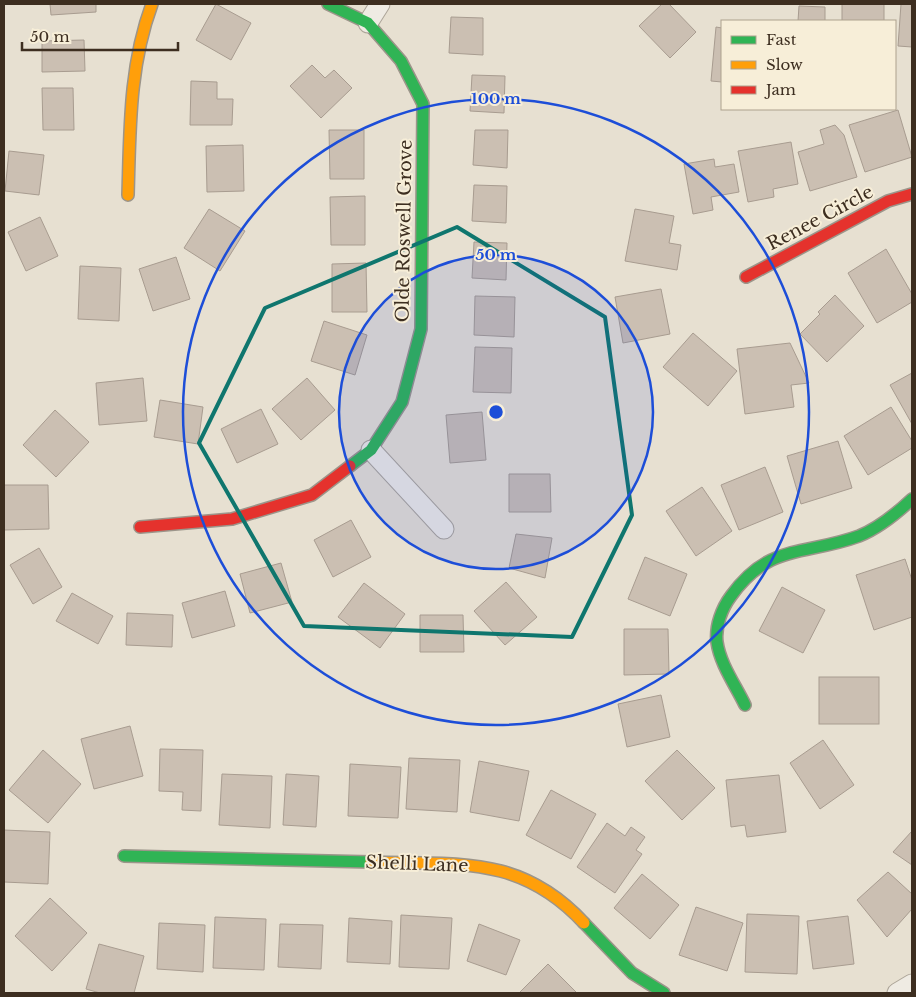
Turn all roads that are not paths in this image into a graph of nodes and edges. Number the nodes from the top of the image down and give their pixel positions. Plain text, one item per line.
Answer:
1 (152, 4) edge
2 (328, 4) edge
3 (380, 4) edge
4 (368, 23) junction
5 (912, 194) edge
6 (128, 195) dead end
7 (746, 277) dead end
8 (371, 450) junction
9 (912, 499) edge
10 (140, 527) dead end
11 (444, 530) dead end
12 (745, 705) dead end
13 (124, 856) dead end
14 (912, 984) edge
15 (664, 993) edge
16 (898, 993) edge

1 - 6 street
2 - 4 street, Olde Roswell Grove
3 - 4 street
4 - 8 street, Olde Roswell Grove
5 - 7 street, Renee Circle
8 - 10 street, Olde Roswell Grove
8 - 11 street
9 - 12 street
13 - 15 street, Shelli Lane
14 - 16 street

